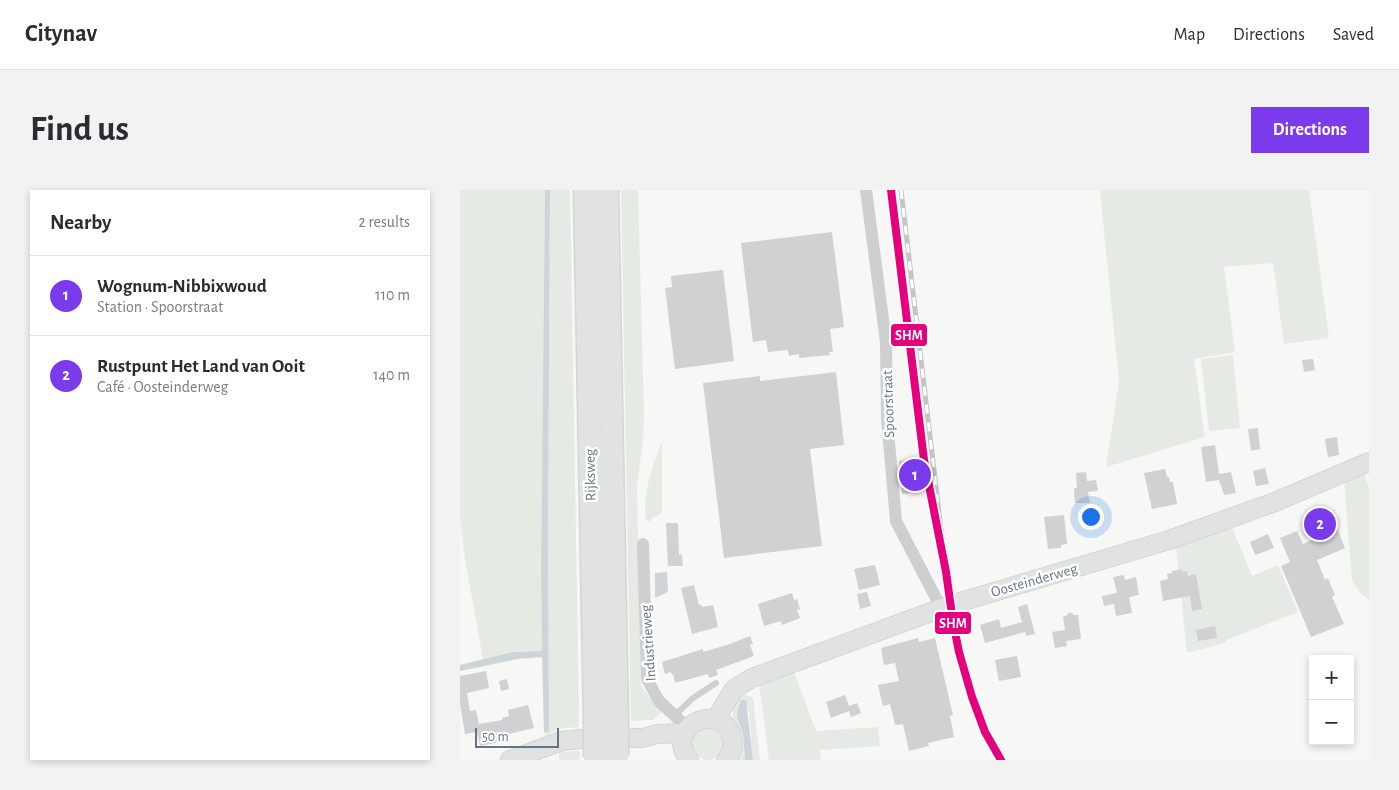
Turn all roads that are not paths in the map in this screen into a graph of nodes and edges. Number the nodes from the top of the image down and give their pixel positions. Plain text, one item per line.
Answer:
1 (585, 190) edge
2 (607, 190) edge
3 (866, 190) edge
4 (1369, 462) edge
5 (643, 544) dead end
6 (939, 609) junction
7 (716, 683) dead end
8 (674, 716) junction
9 (715, 720) junction
10 (606, 721) junction
11 (637, 738) dead end
12 (580, 739) dead end
13 (686, 742) edge
14 (606, 758) edge
15 (510, 760) edge
16 (726, 760) edge

1 - 10 highway, Rijksweg
2 - 10 highway, Rijksweg
3 - 6 street, Spoorstraat
4 - 6 street, Oosteinderweg
5 - 8 street, Industrieweg
6 - 9 street, Oosteinderweg
7 - 8 lane
8 - 13 street, Industrieweg
9 - 13 street
9 - 16 street
10 - 14 highway, Rijksweg, bridge
11 - 13 street
12 - 15 street

